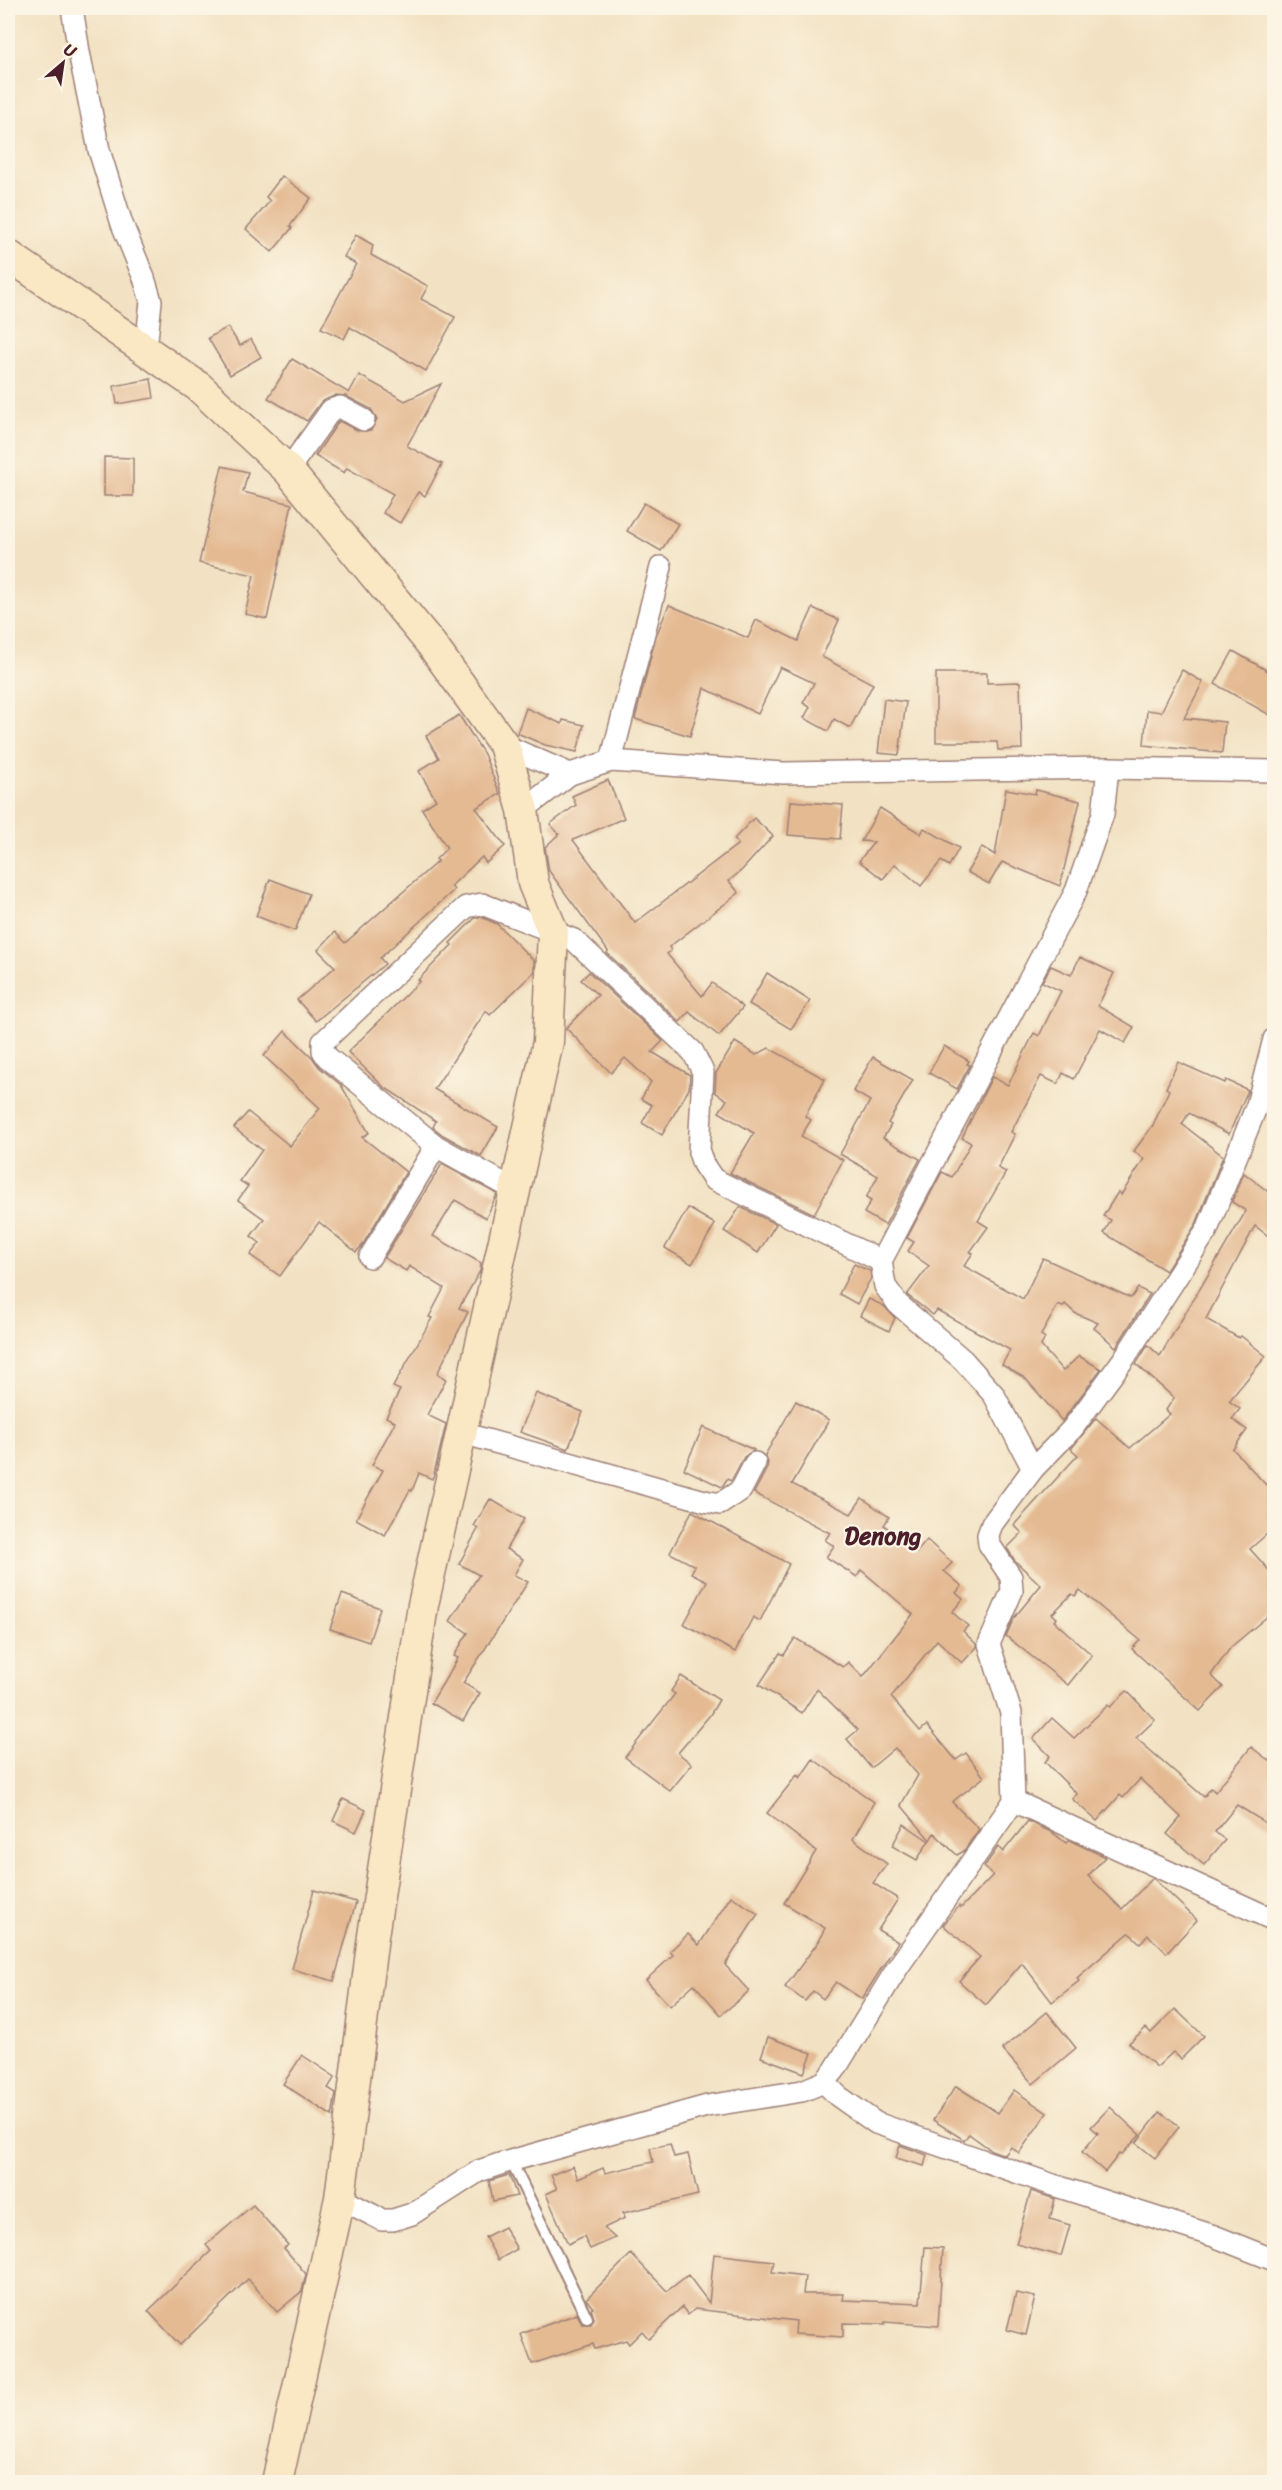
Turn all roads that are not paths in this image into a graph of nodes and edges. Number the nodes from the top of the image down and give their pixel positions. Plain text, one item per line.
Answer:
1 (72, 8) edge
2 (8, 255) edge
3 (146, 350) junction
4 (363, 420) dead end
5 (288, 470) junction
6 (661, 567) dead end
7 (504, 745) junction
8 (611, 761) junction
9 (1108, 768) junction
10 (1275, 771) edge
11 (570, 774) junction
12 (523, 810) junction
13 (553, 932) junction
14 (1275, 1039) edge
15 (436, 1146) junction
16 (515, 1190) junction
17 (370, 1257) dead end
18 (881, 1261) junction
19 (462, 1433) junction
20 (755, 1462) dead end
21 (1033, 1469) junction
22 (1014, 1801) junction
23 (1274, 1919) edge
24 (824, 2082) junction
25 (511, 2161) junction
26 (340, 2198) junction
27 (1275, 2260) edge
28 (587, 2318) dead end
29 (278, 2482) edge

1 - 3 street
2 - 3 street
3 - 5 street
4 - 5 street
5 - 7 street
6 - 8 street
7 - 11 street
7 - 12 street
8 - 9 street
8 - 11 street
9 - 10 street
9 - 18 street
11 - 12 street
12 - 13 street
13 - 15 street
13 - 16 street
13 - 18 street
14 - 21 street
15 - 16 street
15 - 17 street
16 - 19 street
18 - 21 street
19 - 20 street
19 - 26 street
21 - 22 street
22 - 23 street
22 - 24 street
24 - 25 street
24 - 27 street
25 - 26 street
25 - 28 lane
26 - 29 street

